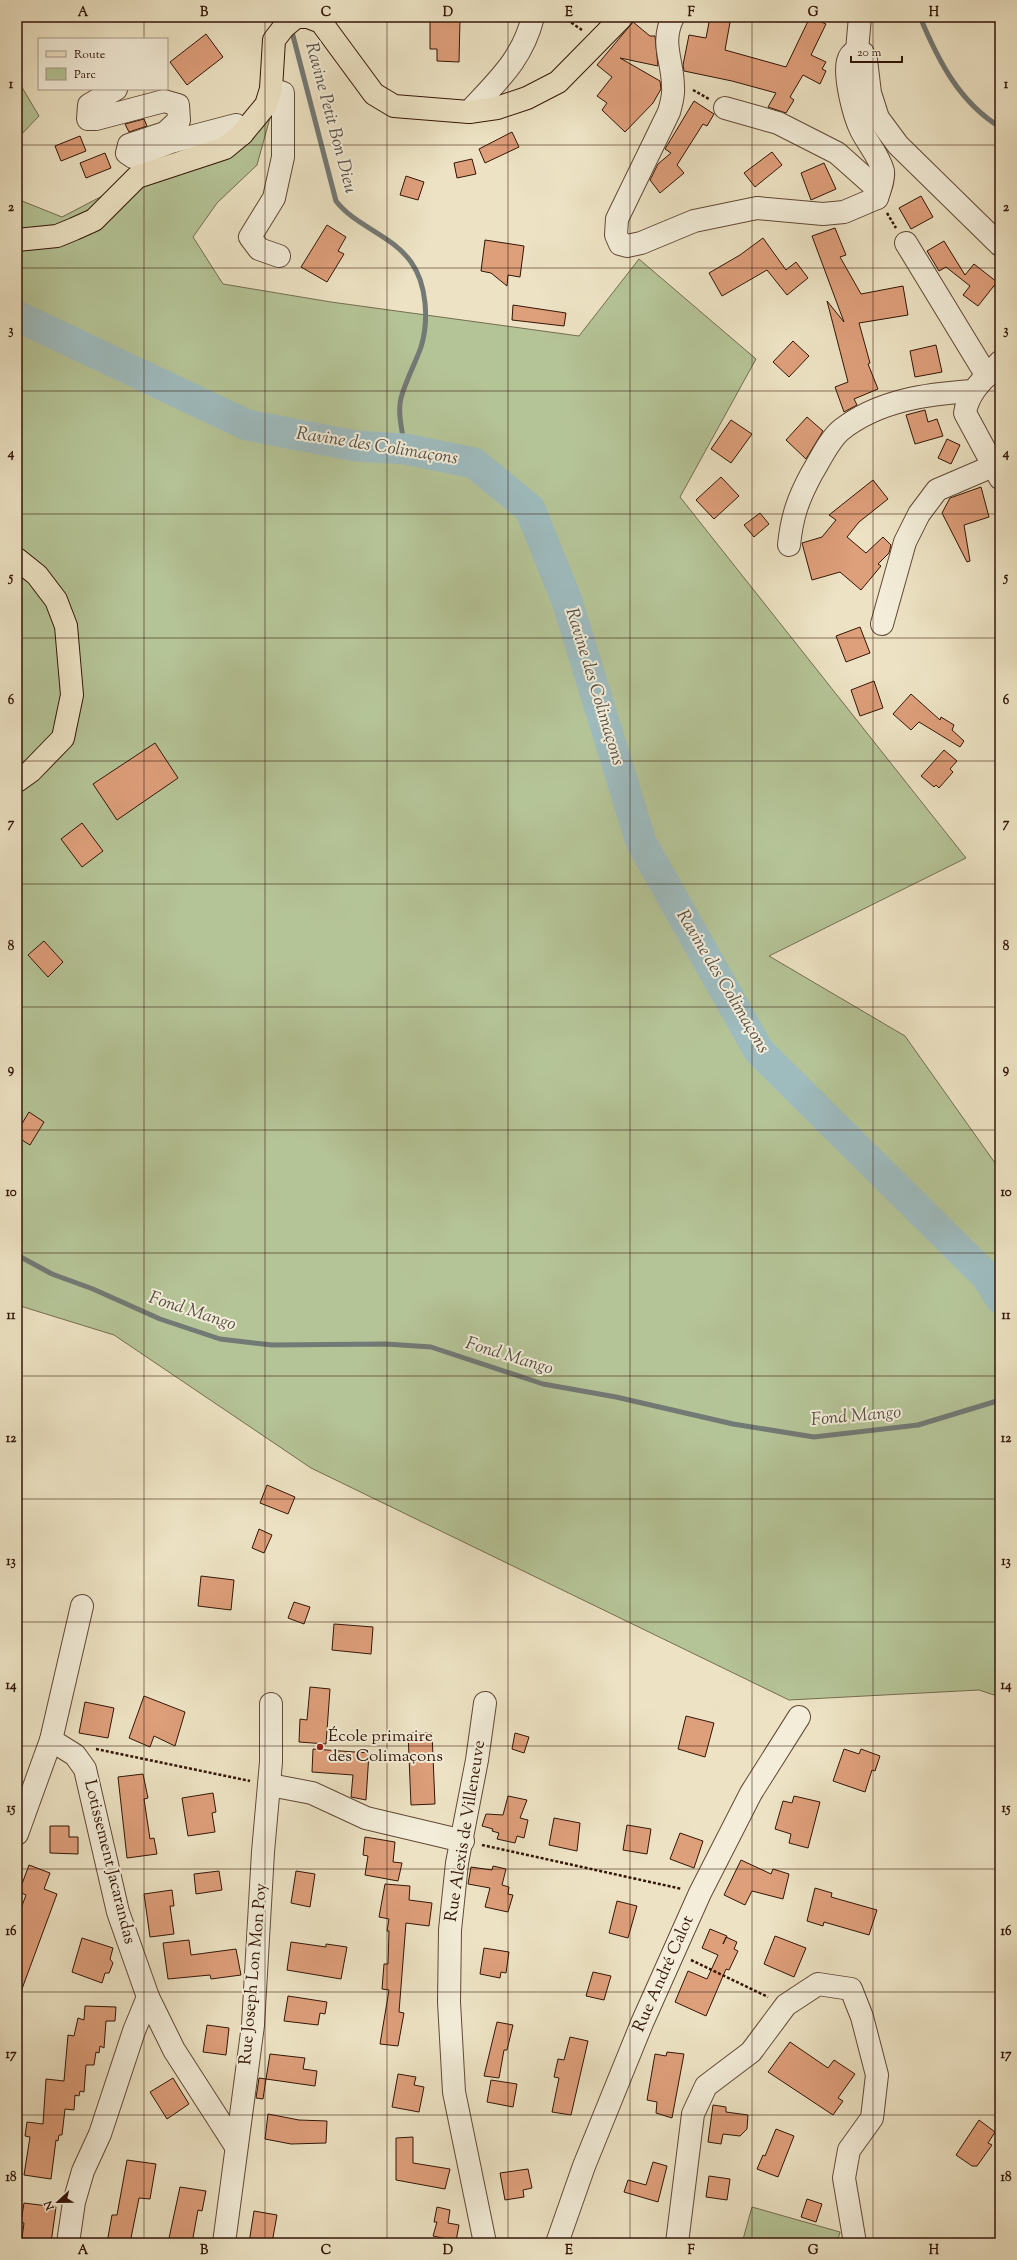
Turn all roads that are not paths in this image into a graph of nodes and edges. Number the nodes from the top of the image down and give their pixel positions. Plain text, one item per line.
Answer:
1 (533, 17) edge
2 (622, 17) edge
3 (673, 17) edge
4 (860, 17) edge
5 (857, 50) junction
6 (271, 89) junction
7 (114, 90) edge
8 (725, 108) road end
9 (469, 112) junction
10 (242, 134) junction
11 (877, 198) junction
12 (17, 240) edge
13 (906, 243) road end
14 (1000, 246) edge
15 (279, 256) dead end
16 (987, 376) edge
17 (997, 472) edge
18 (789, 545) dead end
19 (17, 559) edge
20 (882, 624) dead end
21 (17, 781) edge
22 (82, 1606) dead end
23 (485, 1703) dead end
24 (271, 1704) dead end
25 (800, 1717) dead end
26 (51, 1740) junction
27 (270, 1785) junction
28 (17, 1834) edge
29 (463, 1841) junction
30 (148, 1998) junction
31 (236, 2145) junction
32 (68, 2243) edge
33 (224, 2243) edge
34 (485, 2243) edge
35 (556, 2243) edge
36 (677, 2243) edge
37 (855, 2243) edge

1 - 9 street
2 - 9 main road
3 - 11 street
4 - 5 street
5 - 11 street
5 - 14 street
6 - 9 main road
6 - 10 main road
6 - 15 street
7 - 10 street
8 - 11 street
10 - 12 main road
13 - 16 street
16 - 17 street
16 - 18 street
17 - 20 street
19 - 21 main road
22 - 26 street
23 - 29 street, Rue Alexis de Villeneuve
24 - 27 street, Rue Joseph Lon Mon Poy
25 - 35 street, Rue André Calot
26 - 28 street
26 - 30 street, Lotissement Jacarandas
27 - 29 street
27 - 31 street, Rue Joseph Lon Mon Poy
29 - 34 street, Rue Alexis de Villeneuve
30 - 31 street, Lotissement Jacarandas
30 - 32 street
31 - 33 street, Rue Joseph Lon Mon Poy
36 - 37 street

